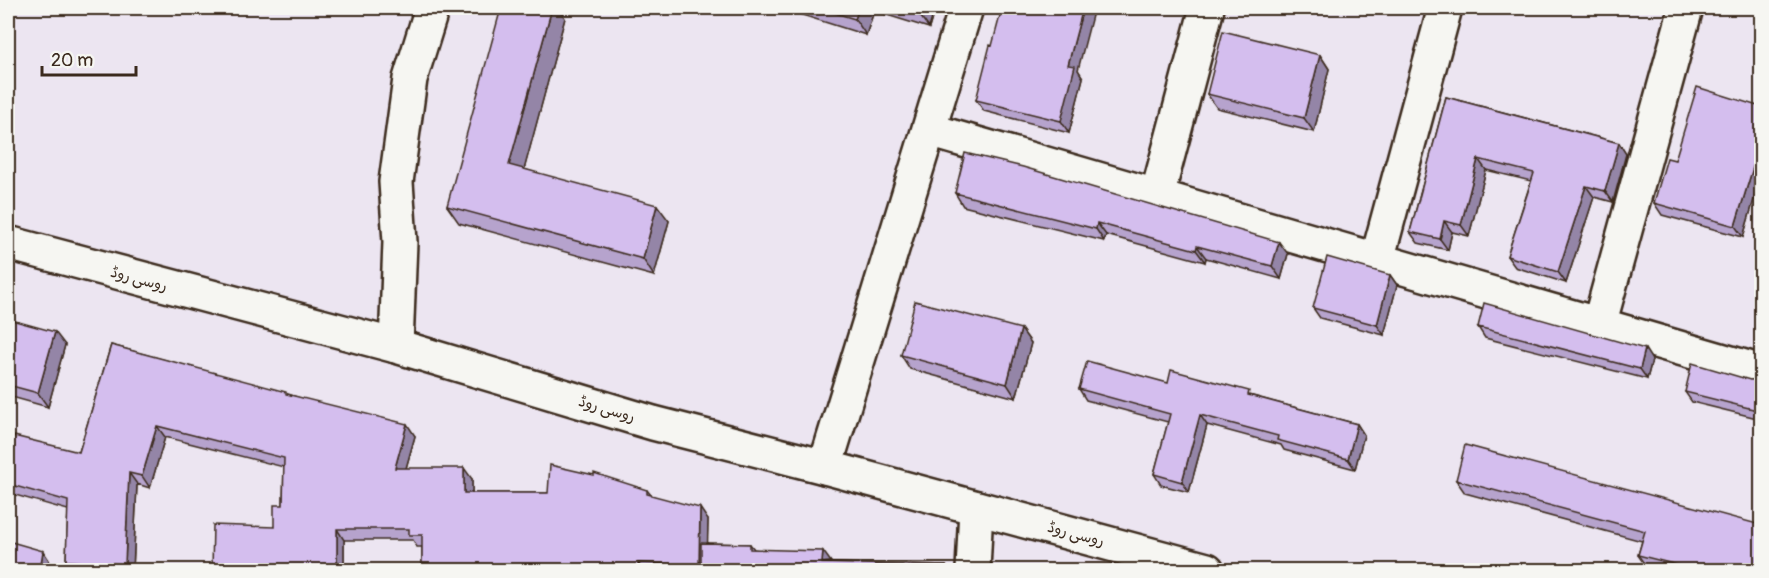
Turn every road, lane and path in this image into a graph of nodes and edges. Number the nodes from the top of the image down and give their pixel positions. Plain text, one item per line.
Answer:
1 (432, 8) edge
2 (966, 8) edge
3 (1207, 8) edge
4 (1445, 8) edge
5 (1686, 8) edge
6 (929, 130) junction
7 (1157, 196) junction
8 (8, 243) edge
9 (1377, 260) junction
10 (1599, 325) junction
11 (396, 346) junction
12 (1761, 372) edge
13 (825, 467) junction
14 (976, 508) junction
15 (973, 570) edge
16 (1207, 570) edge

1 - 11 street
2 - 6 street
3 - 7 street
4 - 9 street
5 - 10 street
6 - 7 street
6 - 13 street
7 - 9 street
8 - 11 street, روسی روڈ
9 - 10 street
10 - 12 street
11 - 13 street, روسی روڈ
13 - 14 street, روسی روڈ
14 - 15 street
14 - 16 street, روسی روڈ

